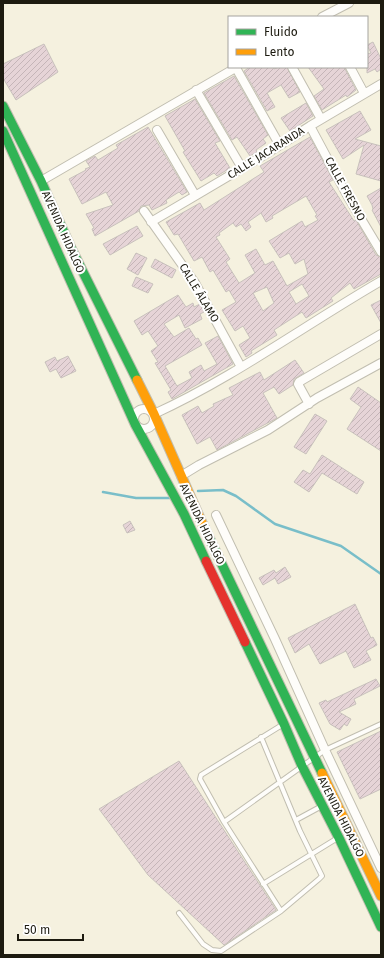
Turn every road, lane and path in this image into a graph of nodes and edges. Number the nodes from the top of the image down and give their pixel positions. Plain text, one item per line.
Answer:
1 (349, 3) edge
2 (325, 16) edge
3 (235, 68) edge
4 (238, 68) edge
5 (293, 68) edge
6 (351, 68) edge
7 (381, 84) edge
8 (196, 90) junction
9 (364, 93) junction
10 (3, 106) edge
11 (322, 119) junction
12 (310, 126) junction
13 (157, 130) dead end
14 (3, 131) edge
15 (279, 144) junction
16 (242, 168) junction
17 (41, 181) junction
18 (195, 195) junction
19 (144, 211) dead end
20 (151, 222) junction
21 (381, 252) edge
22 (381, 281) edge
23 (381, 334) edge
24 (381, 362) edge
25 (241, 367) junction
26 (309, 404) junction
27 (154, 414) junction
28 (136, 424) junction
29 (181, 476) junction
30 (216, 515) dead end
31 (284, 724) junction
32 (381, 724) edge
33 (261, 737) junction
34 (325, 750) junction
35 (314, 757) junction
36 (302, 766) junction
37 (280, 782) junction
38 (323, 806) junction
39 (296, 820) junction
40 (224, 822) junction
41 (339, 838) junction
42 (311, 855) junction
43 (381, 869) edge
44 (370, 873) junction
45 (263, 884) junction
46 (381, 896) edge
47 (281, 910) junction
48 (179, 913) dead end
49 (381, 927) edge

1 - 2 street
3 - 8 street
4 - 15 street
5 - 11 street
6 - 9 street
7 - 9 street, CALLE JACARANDA
8 - 16 street
8 - 17 street
9 - 11 street, CALLE JACARANDA
10 - 17 main road, AVENIDA HIDALGO
11 - 12 street, CALLE JACARANDA
12 - 15 street, CALLE JACARANDA
12 - 21 street, CALLE FRESNO
13 - 18 street
14 - 28 main road, AVENIDA HIDALGO
15 - 16 street, CALLE JACARANDA
16 - 18 street, CALLE JACARANDA
17 - 27 main road, AVENIDA HIDALGO
18 - 20 street, CALLE JACARANDA
19 - 20 street, CALLE ÁLAMO
20 - 25 street, CALLE ÁLAMO
22 - 25 street
23 - 26 street
24 - 26 street
25 - 27 street
26 - 29 street
27 - 28 street
27 - 28 street
27 - 29 main road, AVENIDA HIDALGO
28 - 31 main road, AVENIDA HIDALGO
29 - 35 main road, AVENIDA HIDALGO
30 - 34 street
31 - 33 lane
31 - 36 main road, AVENIDA HIDALGO
32 - 34 lane
33 - 37 lane
33 - 40 lane
34 - 35 lane
34 - 43 street
35 - 36 lane
35 - 44 main road, AVENIDA HIDALGO
36 - 37 lane
36 - 38 main road, AVENIDA HIDALGO
37 - 39 lane
37 - 40 lane
38 - 39 lane
38 - 41 main road, AVENIDA HIDALGO
39 - 42 lane
40 - 45 lane
41 - 42 lane
41 - 49 main road, AVENIDA HIDALGO
42 - 45 lane
42 - 47 lane
43 - 44 street
44 - 46 main road, AVENIDA HIDALGO
45 - 47 lane
47 - 48 lane

